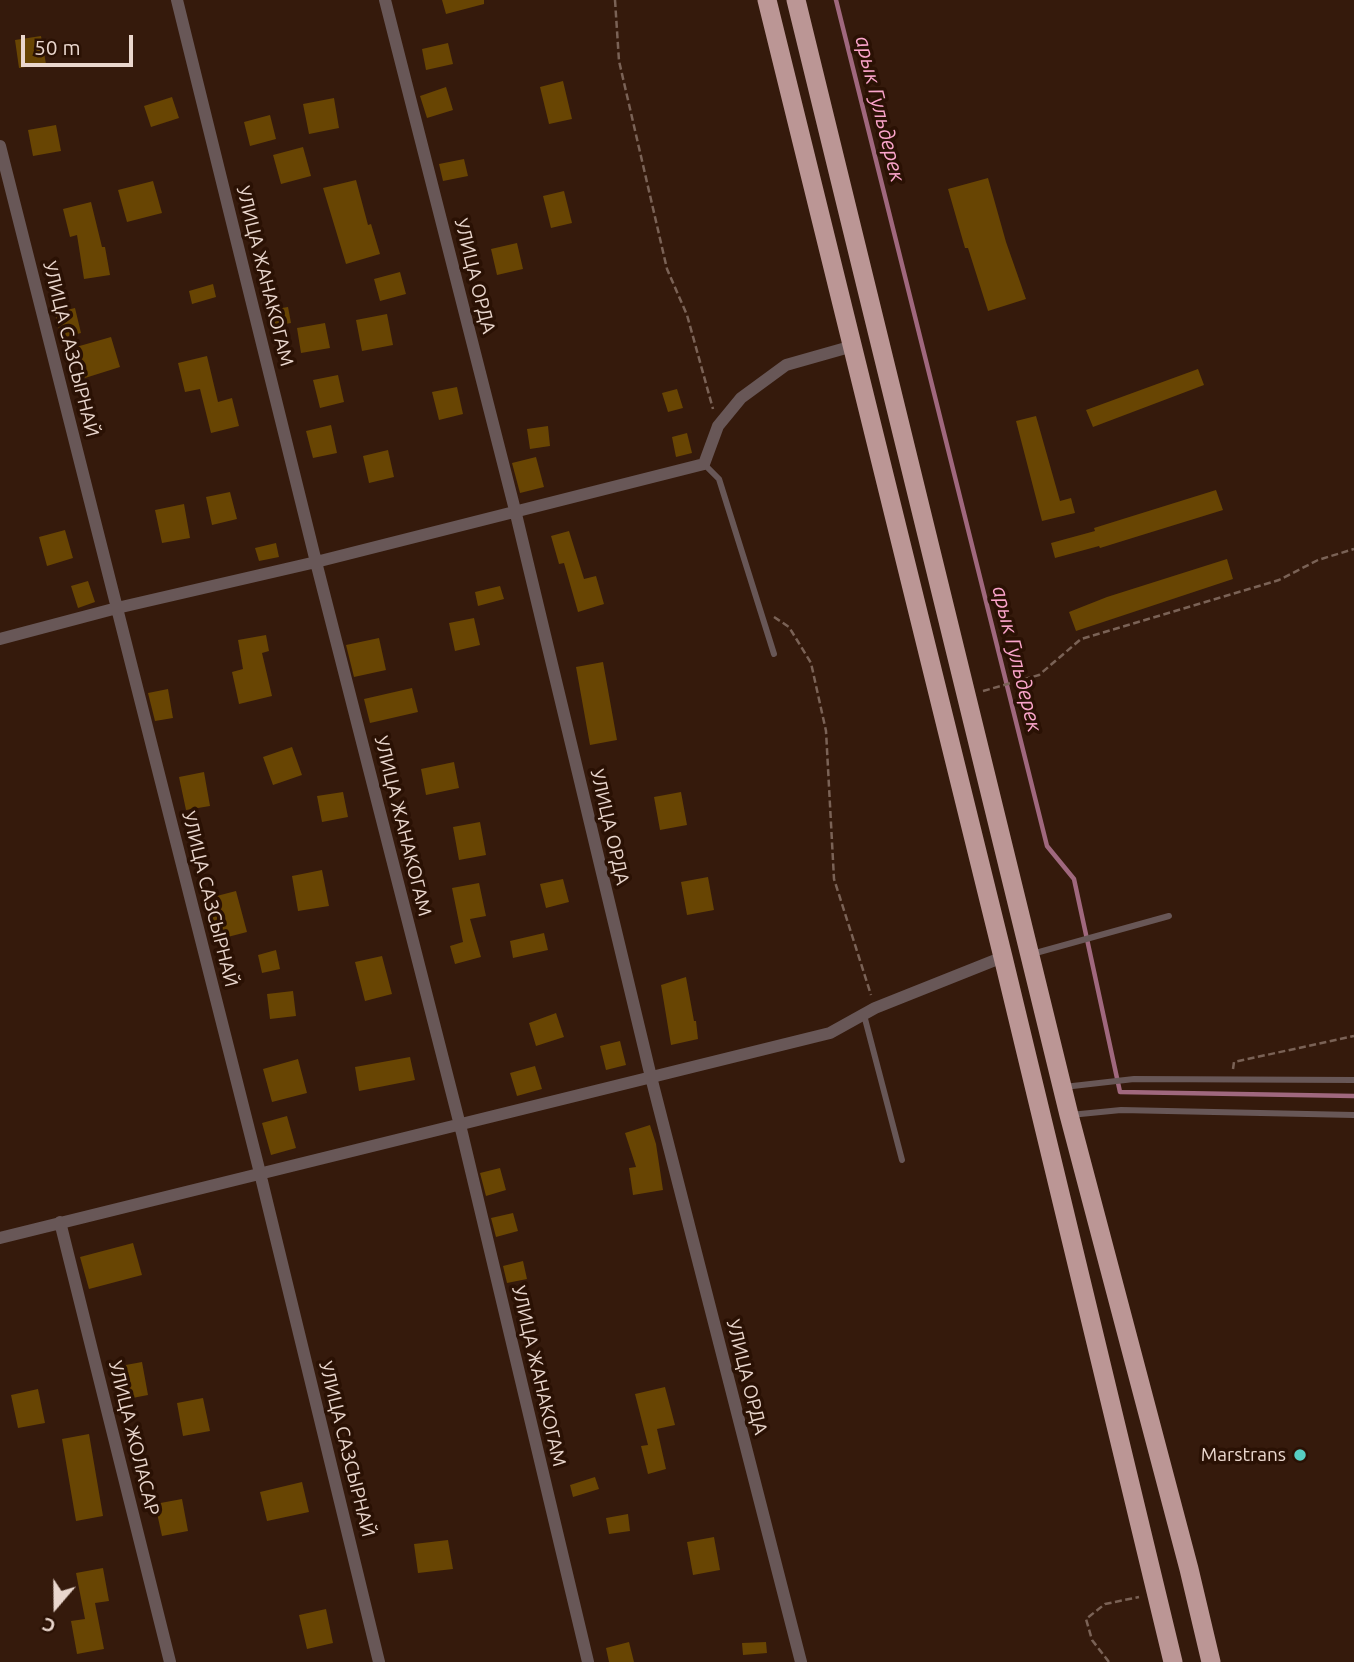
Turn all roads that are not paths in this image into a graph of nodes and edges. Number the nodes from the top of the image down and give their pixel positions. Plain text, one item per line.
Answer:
1 (177, 0) edge
2 (385, 0) edge
3 (767, 0) edge
4 (796, 0) edge
5 (0, 146) edge
6 (873, 311) junction
7 (846, 317) junction
8 (853, 346) junction
9 (704, 464) junction
10 (514, 510) junction
11 (316, 562) junction
12 (117, 608) junction
13 (0, 639) edge
14 (774, 654) dead end
15 (1169, 916) dead end
16 (1030, 955) junction
17 (1003, 957) junction
18 (870, 1011) junction
19 (651, 1077) junction
20 (1354, 1080) edge
21 (1062, 1087) junction
22 (1069, 1115) junction
23 (1354, 1115) edge
24 (459, 1124) junction
25 (902, 1160) dead end
26 (260, 1173) junction
27 (61, 1222) junction
28 (0, 1238) edge
29 (1189, 1569) junction
30 (1165, 1630) junction
31 (170, 1662) edge
32 (380, 1662) edge
33 (588, 1662) edge
34 (801, 1662) edge
35 (1164, 1662) edge
36 (1173, 1662) edge
37 (1211, 1662) edge
38 (1220, 1662) edge

1 - 11 street, УЛИЦА ЖАНАКОГАМ
2 - 10 street, УЛИЦА ОРДА
3 - 7 highway
4 - 6 highway
5 - 12 street, УЛИЦА САЗСЫРНАЙ
6 - 7 highway
6 - 16 highway
7 - 8 highway
8 - 9 street
8 - 17 highway
9 - 10 street
9 - 14 lane
10 - 11 street
10 - 19 street, УЛИЦА ОРДА
11 - 12 street
11 - 24 street, УЛИЦА ЖАНАКОГАМ
12 - 13 street
12 - 26 street, УЛИЦА САЗСЫРНАЙ
15 - 16 lane
16 - 21 highway
17 - 18 street
17 - 30 highway
18 - 19 street
18 - 25 lane
19 - 24 street
19 - 34 street, УЛИЦА ОРДА
20 - 21 lane
21 - 22 highway
22 - 23 lane
22 - 29 highway
24 - 26 street
24 - 33 street, УЛИЦА ЖАНАКОГАМ
26 - 27 street
26 - 32 street, УЛИЦА САЗСЫРНАЙ
27 - 28 street
27 - 31 street, УЛИЦА ЖОЛАСАР
29 - 37 highway
29 - 38 highway
30 - 35 highway
30 - 36 highway

